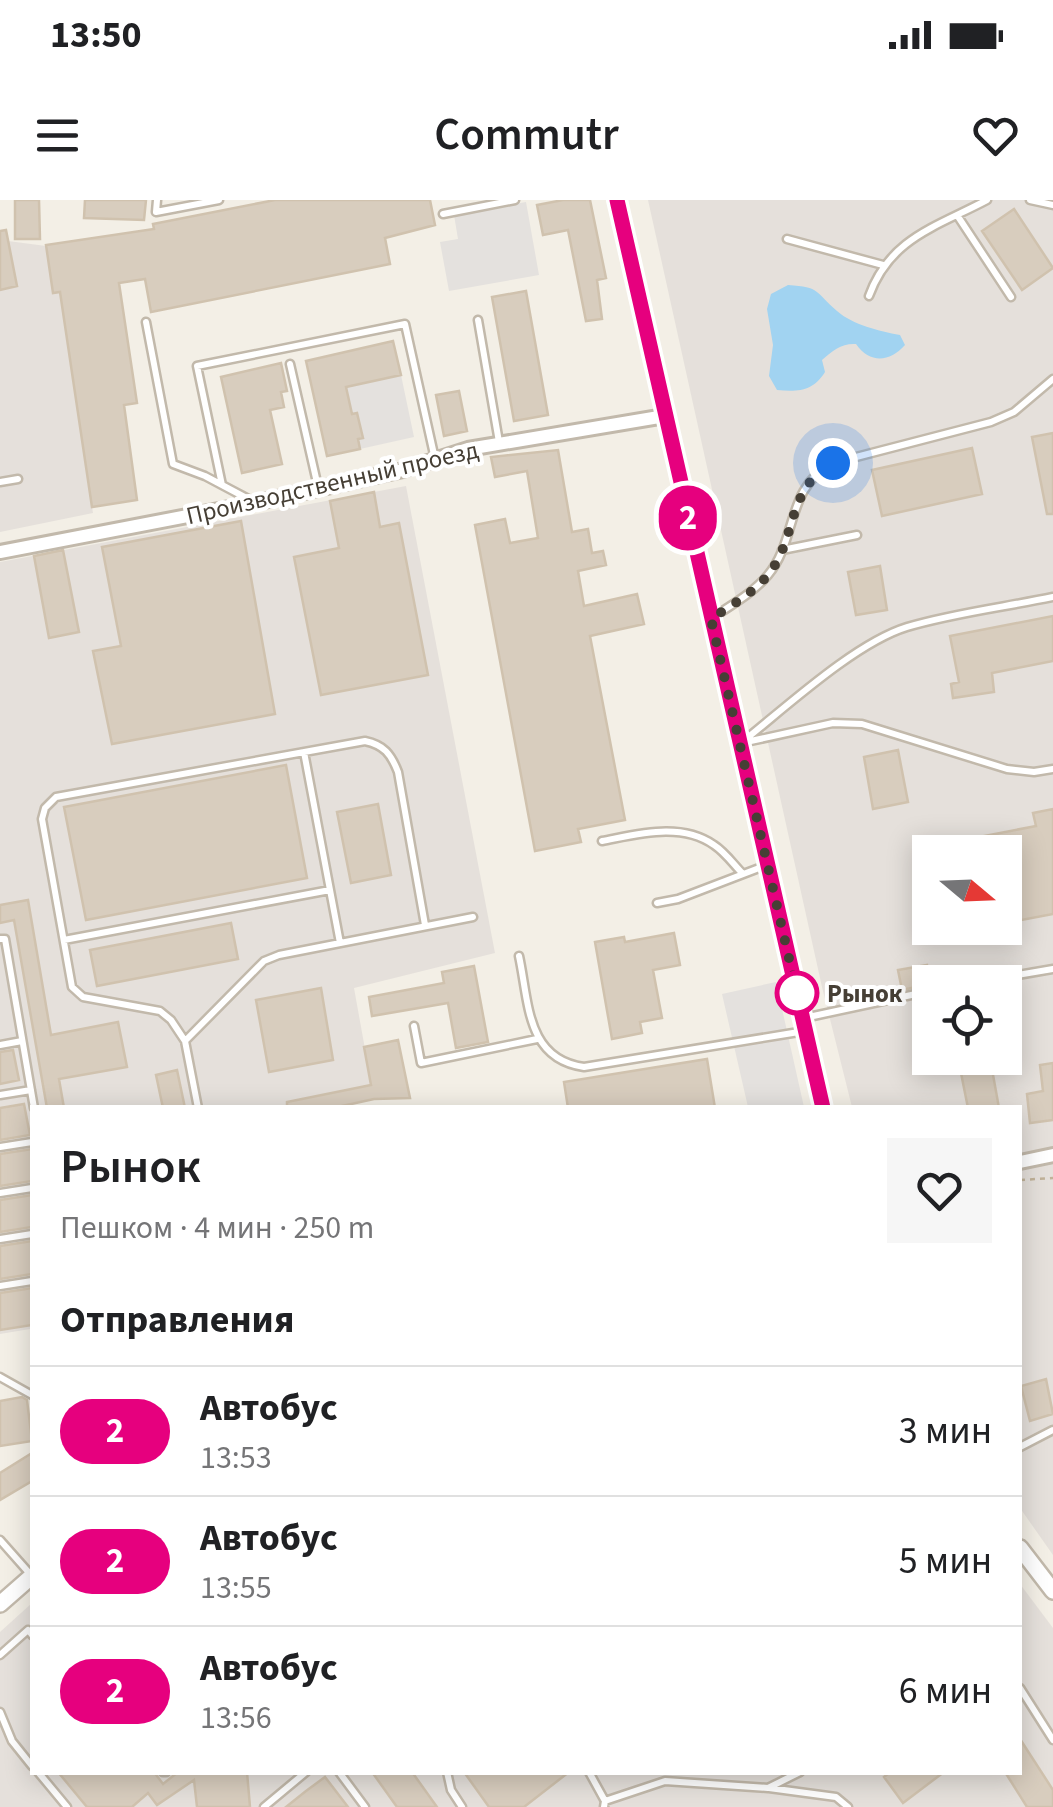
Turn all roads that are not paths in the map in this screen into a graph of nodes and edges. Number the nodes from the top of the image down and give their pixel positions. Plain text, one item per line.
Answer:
1 (157, 200) edge
2 (219, 200) edge
3 (515, 200) edge
4 (617, 200) edge
5 (987, 200) edge
6 (1030, 200) edge
7 (1053, 205) edge
8 (443, 214) dead end
9 (957, 216) junction
10 (787, 239) dead end
11 (883, 265) junction
12 (869, 296) dead end
13 (1010, 297) dead end
14 (478, 320) dead end
15 (146, 322) dead end
16 (290, 364) dead end
17 (1053, 379) edge
18 (665, 416) junction
19 (499, 444) junction
20 (436, 460) junction
21 (18, 478) dead end
22 (0, 482) edge
23 (222, 485) junction
24 (319, 488) junction
25 (255, 503) junction
26 (858, 535) dead end
27 (780, 550) junction
28 (0, 552) edge
29 (1053, 597) edge
30 (711, 619) junction
31 (740, 744) junction
32 (304, 752) junction
33 (1053, 769) edge
34 (602, 841) dead end
35 (768, 865) junction
36 (743, 874) junction
37 (330, 890) junction
38 (657, 903) dead end
39 (473, 917) dead end
40 (426, 926) junction
41 (0, 939) edge
42 (64, 940) junction
43 (340, 942) junction
44 (519, 956) dead end
45 (1053, 969) edge
46 (1022, 974) edge
47 (14, 992) junction
48 (0, 994) edge
49 (912, 996) edge
50 (805, 1025) junction
51 (414, 1026) dead end
52 (537, 1039) junction
53 (22, 1041) junction
54 (185, 1041) junction
55 (0, 1045) edge
56 (31, 1090) junction
57 (0, 1096) edge
58 (34, 1105) edge
59 (197, 1105) edge
60 (823, 1105) edge
61 (30, 1142) edge
62 (0, 1147) edge
63 (1053, 1155) edge
64 (1022, 1162) edge
65 (30, 1188) edge
66 (0, 1193) edge
67 (30, 1234) edge
68 (0, 1239) edge
69 (30, 1281) edge
70 (0, 1286) edge
71 (0, 1376) edge
72 (30, 1394) edge
73 (1053, 1430) edge
74 (1022, 1446) edge
75 (0, 1540) edge
76 (1022, 1550) edge
77 (30, 1574) edge
78 (30, 1578) edge
79 (1050, 1582) edge
80 (0, 1604) edge
81 (30, 1631) edge
82 (0, 1656) edge
83 (1022, 1691) edge
84 (0, 1712) edge
85 (1053, 1740) edge
86 (30, 1764) edge
87 (40, 1775) edge
88 (302, 1775) edge
89 (340, 1775) edge
90 (448, 1775) edge
91 (590, 1775) edge
92 (794, 1775) edge
93 (768, 1788) junction
94 (605, 1804) edge
95 (67, 1807) edge
96 (264, 1807) edge
97 (366, 1807) edge
98 (462, 1807) edge
99 (848, 1807) edge

1 - 2 lane
3 - 8 lane
4 - 18 street
5 - 9 lane
6 - 7 lane
9 - 11 lane
9 - 13 lane
10 - 11 lane
11 - 12 lane
14 - 19 lane
15 - 23 lane
16 - 24 lane
17 - 27 lane
18 - 19 street, Производственный проезд
18 - 30 street
19 - 20 street, Производственный проезд
20 - 23 lane
20 - 24 street, Производственный проезд
21 - 22 lane
23 - 25 lane
24 - 25 street, Производственный проезд
25 - 28 street, Производственный проезд
26 - 27 lane
27 - 30 lane
29 - 31 lane
30 - 31 street
31 - 33 lane
31 - 35 street
32 - 37 lane
32 - 40 lane
32 - 42 lane
34 - 36 lane
35 - 36 lane
35 - 50 street
36 - 38 lane
37 - 42 lane
37 - 43 lane
39 - 40 lane
40 - 43 lane
41 - 47 lane
42 - 54 lane
43 - 54 lane
44 - 52 lane
45 - 46 lane
47 - 48 lane
47 - 53 lane
49 - 50 lane
50 - 52 lane
50 - 60 street
51 - 52 lane
53 - 55 lane
53 - 56 lane
54 - 59 lane
56 - 57 lane
56 - 58 lane
61 - 62 lane
63 - 64 street
65 - 66 lane
67 - 68 lane
69 - 70 lane
71 - 72 lane
73 - 74 lane
75 - 77 lane
76 - 79 street
78 - 80 street
81 - 82 lane
83 - 85 lane
84 - 86 lane
87 - 95 lane
88 - 96 lane
89 - 97 lane
90 - 98 lane
91 - 94 lane
92 - 93 lane
93 - 94 lane
93 - 99 lane

